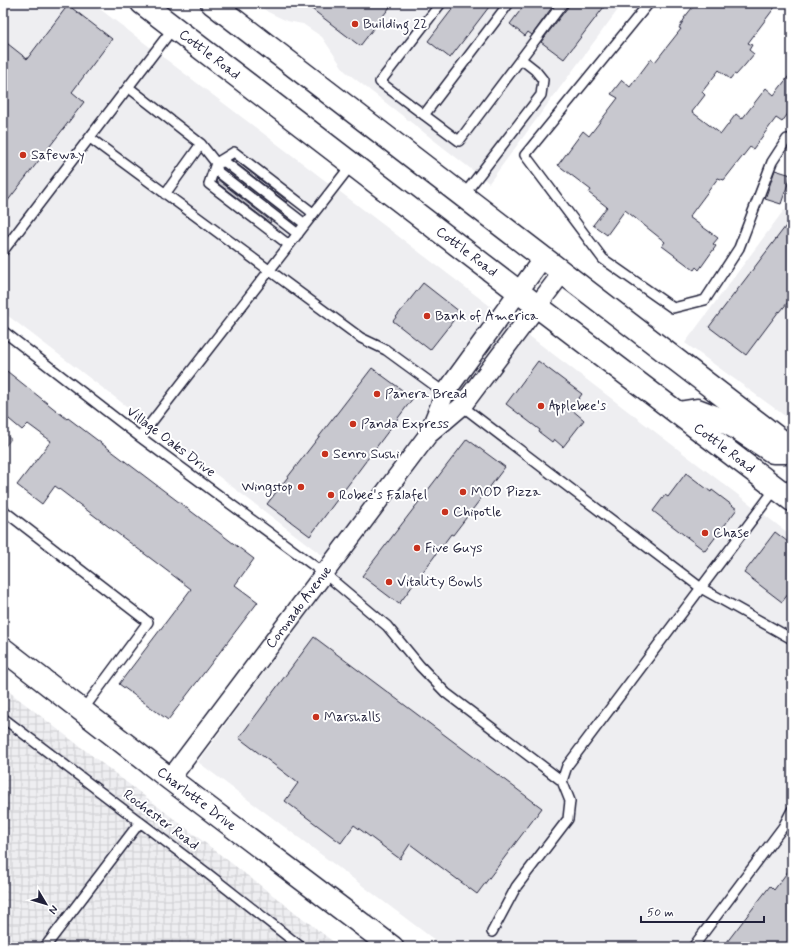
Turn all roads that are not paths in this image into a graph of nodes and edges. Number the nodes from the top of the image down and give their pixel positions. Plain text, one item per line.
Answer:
1 (142, 3) edge
2 (212, 3) edge
3 (441, 3) edge
4 (509, 3) edge
5 (563, 3) edge
6 (649, 3) edge
7 (174, 27) junction
8 (521, 59) junction
9 (128, 87) junction
10 (424, 115) junction
11 (90, 138) junction
12 (792, 139) edge
13 (201, 144) junction
14 (216, 163) junction
15 (352, 164) junction
16 (166, 194) junction
17 (463, 196) junction
18 (313, 213) junction
19 (305, 224) junction
20 (298, 234) junction
21 (289, 245) junction
22 (3, 251) edge
23 (544, 258) junction
24 (270, 270) junction
25 (562, 273) junction
26 (519, 292) junction
27 (537, 306) junction
28 (3, 331) edge
29 (445, 393) junction
30 (462, 406) junction
31 (678, 413) junction
32 (428, 435) junction
33 (140, 437) junction
34 (792, 451) edge
35 (787, 489) edge
36 (3, 510) edge
37 (325, 574) junction
38 (701, 588) junction
39 (792, 639) edge
40 (3, 649) edge
41 (82, 711) junction
42 (3, 718) edge
43 (170, 779) junction
44 (562, 781) junction
45 (792, 810) edge
46 (140, 822) junction
47 (492, 932) dead end
48 (45, 947) edge
49 (301, 947) edge
50 (392, 947) edge
51 (693, 947) edge

1 - 7 main road, Cottle Road
2 - 17 main road
3 - 10 lane
4 - 10 lane
5 - 8 lane
6 - 12 lane
7 - 9 lane
7 - 15 main road, Cottle Road
8 - 10 lane
8 - 17 lane
9 - 11 lane
9 - 13 lane
11 - 16 lane
11 - 22 lane
13 - 14 lane
13 - 16 lane
14 - 18 lane
14 - 19 lane
14 - 20 lane
14 - 21 lane
15 - 18 lane
15 - 26 main road, Cottle Road
16 - 24 lane
17 - 23 main road
18 - 19 lane
19 - 20 lane
20 - 21 lane
21 - 24 lane
23 - 25 main road
23 - 26 street, Coronado Avenue
24 - 29 lane
24 - 33 lane
25 - 27 street, Coronado Avenue
25 - 34 main road
26 - 27 main road, Cottle Road
26 - 29 street, Coronado Avenue
27 - 30 street, Coronado Avenue
27 - 31 main road, Cottle Road
28 - 33 lane, Village Oaks Drive
29 - 32 street, Coronado Avenue
30 - 32 street, Coronado Avenue
30 - 38 lane
31 - 34 main road
31 - 35 main road, Cottle Road
32 - 37 street, Coronado Avenue
33 - 37 lane, Village Oaks Drive
35 - 38 lane
36 - 41 lane
37 - 43 street, Coronado Avenue
37 - 44 lane, Village Oaks Drive
38 - 39 lane
38 - 44 lane
40 - 41 main road, Charlotte Drive
41 - 43 main road, Charlotte Drive
42 - 46 lane, Rochester Road
43 - 50 main road, Charlotte Drive
44 - 47 lane
45 - 51 lane
46 - 48 lane
46 - 49 lane, Rochester Road

